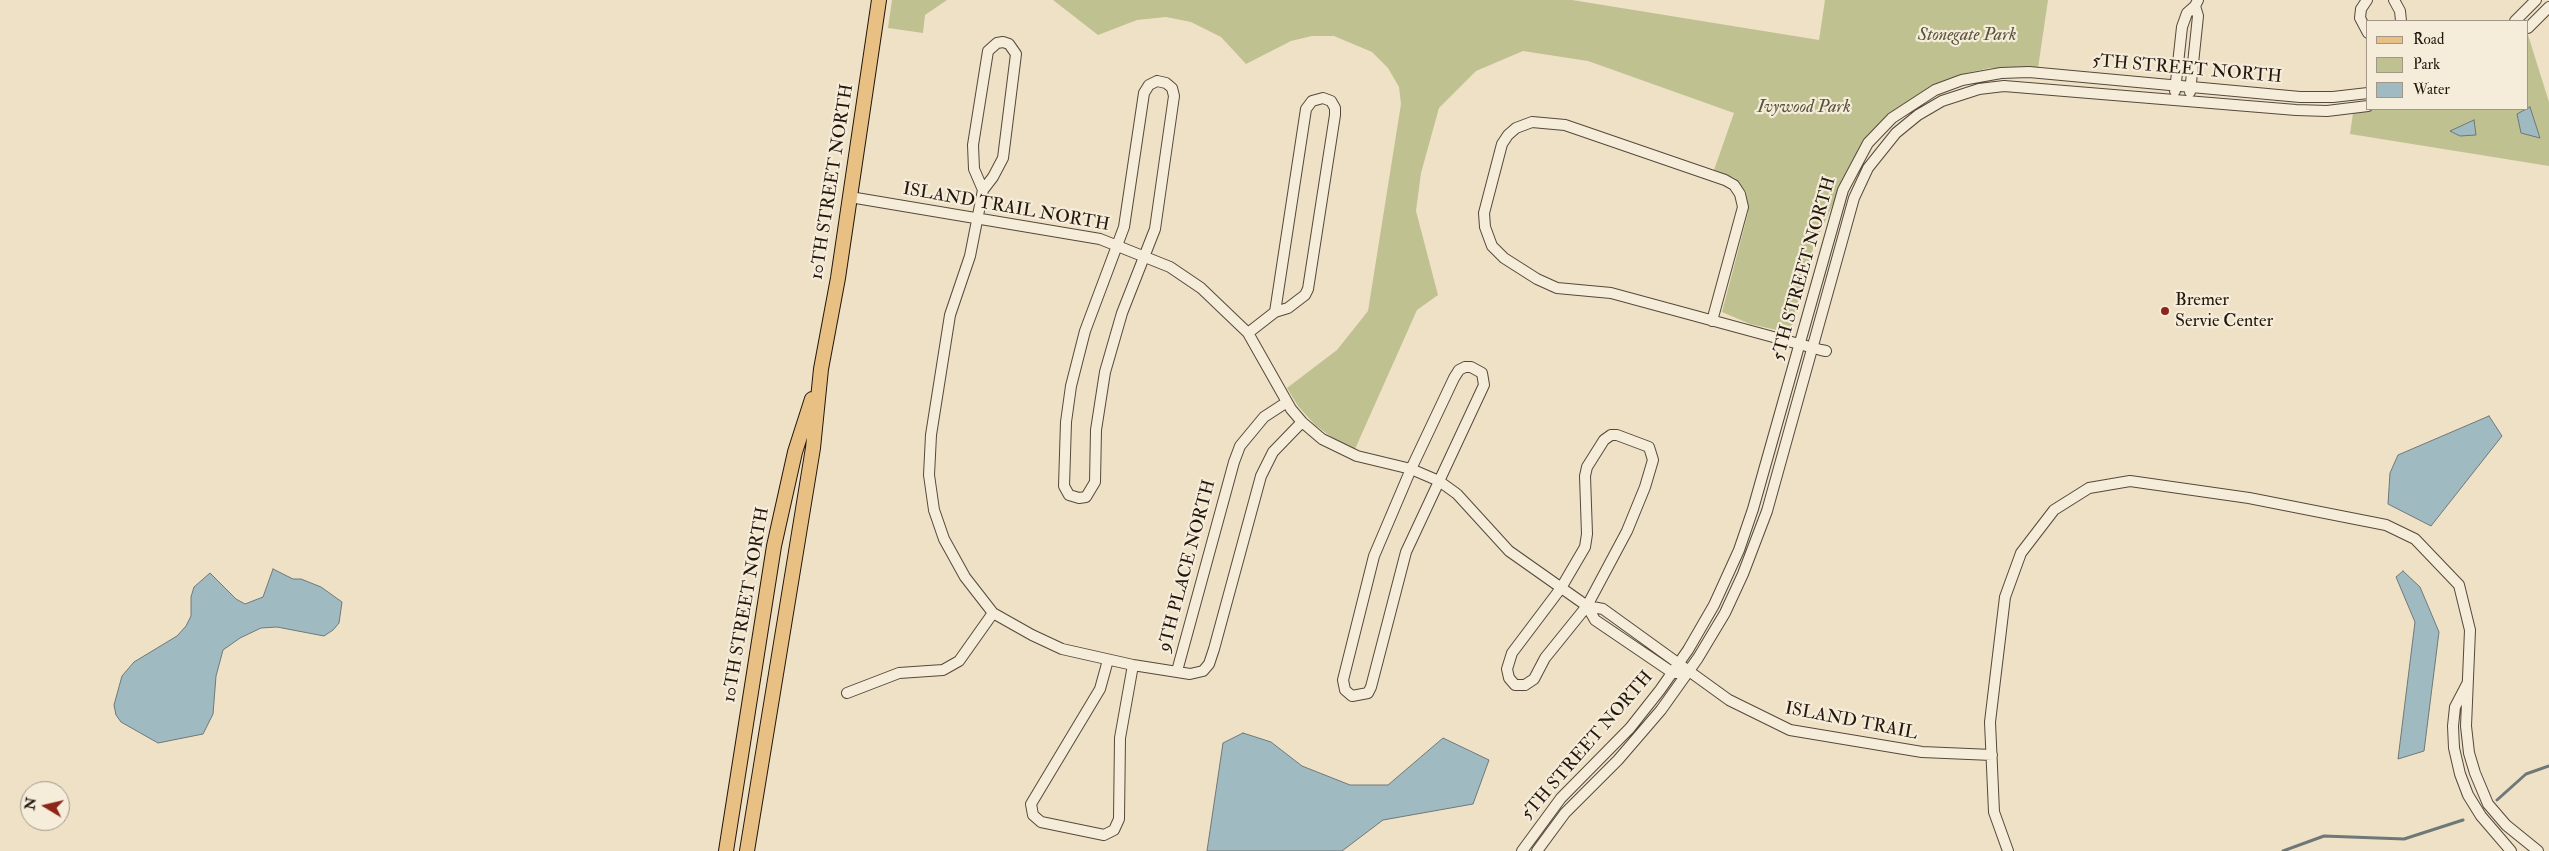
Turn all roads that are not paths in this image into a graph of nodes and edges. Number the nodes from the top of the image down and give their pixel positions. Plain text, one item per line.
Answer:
1 (879, 0) edge
2 (2367, 0) edge
3 (2394, 0) edge
4 (2536, 0) edge
5 (2197, 3) edge
6 (2549, 6) edge
7 (2401, 20) edge
8 (2516, 20) edge
9 (2529, 27) edge
10 (2366, 30) edge
11 (2175, 86) junction
12 (2190, 87) junction
13 (2366, 93) edge
14 (2174, 99) junction
15 (2189, 100) junction
16 (2366, 106) edge
17 (983, 190) junction
18 (850, 197) junction
19 (978, 217) junction
20 (1117, 245) junction
21 (1146, 256) junction
22 (1275, 312) junction
23 (1712, 321) junction
24 (1248, 333) junction
25 (1799, 344) junction
26 (1812, 348) junction
27 (1826, 351) dead end
28 (821, 370) junction
29 (1287, 402) junction
30 (1302, 422) junction
31 (1411, 469) junction
32 (1439, 482) junction
33 (1561, 588) junction
34 (1587, 606) junction
35 (993, 612) junction
36 (1108, 660) junction
37 (1680, 662) junction
38 (1133, 665) junction
39 (1177, 672) junction
40 (1673, 673) junction
41 (1689, 673) junction
42 (2467, 683) junction
43 (847, 693) dead end
44 (1992, 755) junction
45 (726, 851) edge
46 (747, 851) edge
47 (1522, 851) edge
48 (1537, 851) edge
49 (2008, 851) edge
50 (2511, 851) edge
51 (2538, 851) edge

1 - 18 main road, 10TH STREET NORTH
2 - 10 street
3 - 7 street
4 - 8 street
5 - 11 street
5 - 12 street
6 - 9 street
11 - 12 street, 5TH STREET NORTH
11 - 14 street
11 - 25 street, 5TH STREET NORTH
12 - 13 street, 5TH STREET NORTH
12 - 15 street
14 - 15 street, 5TH STREET NORTH
14 - 26 street, 5TH STREET NORTH
15 - 16 street, 5TH STREET NORTH
17 - 17 street
17 - 19 street
18 - 19 street, ISLAND TRAIL NORTH
18 - 28 main road, 10TH STREET NORTH
19 - 20 street, ISLAND TRAIL NORTH
19 - 35 street
20 - 21 street, ISLAND TRAIL NORTH
20 - 21 street
20 - 21 street
21 - 24 street, ISLAND TRAIL NORTH
22 - 22 street
22 - 24 street
23 - 23 street
23 - 25 street
24 - 29 street, ISLAND TRAIL NORTH
25 - 26 street
25 - 37 street, 5TH STREET NORTH
26 - 27 street
26 - 41 street, 5TH STREET NORTH
28 - 45 main road, 10TH STREET NORTH
28 - 46 main road, 10TH STREET NORTH
29 - 30 street, ISLAND TRAIL NORTH
29 - 39 street, 9TH PLACE NORTH
30 - 31 street, ISLAND TRAIL NORTH
30 - 39 street, 9TH PLACE NORTH
31 - 32 street, ISLAND TRAIL NORTH
31 - 32 street
31 - 32 street
32 - 33 street, ISLAND TRAIL NORTH
33 - 34 street, ISLAND TRAIL NORTH
33 - 34 street
33 - 34 street
34 - 37 street, ISLAND TRAIL NORTH
34 - 40 street, ISLAND TRAIL NORTH
35 - 36 street
35 - 43 street
36 - 38 street
36 - 38 street
37 - 40 street, 5TH STREET NORTH
37 - 41 street, ISLAND TRAIL NORTH
38 - 39 street
40 - 41 street
40 - 47 street, 5TH STREET NORTH
41 - 44 street, ISLAND TRAIL
41 - 48 street, 5TH STREET NORTH
42 - 44 street
42 - 50 street
42 - 51 street
44 - 49 street

